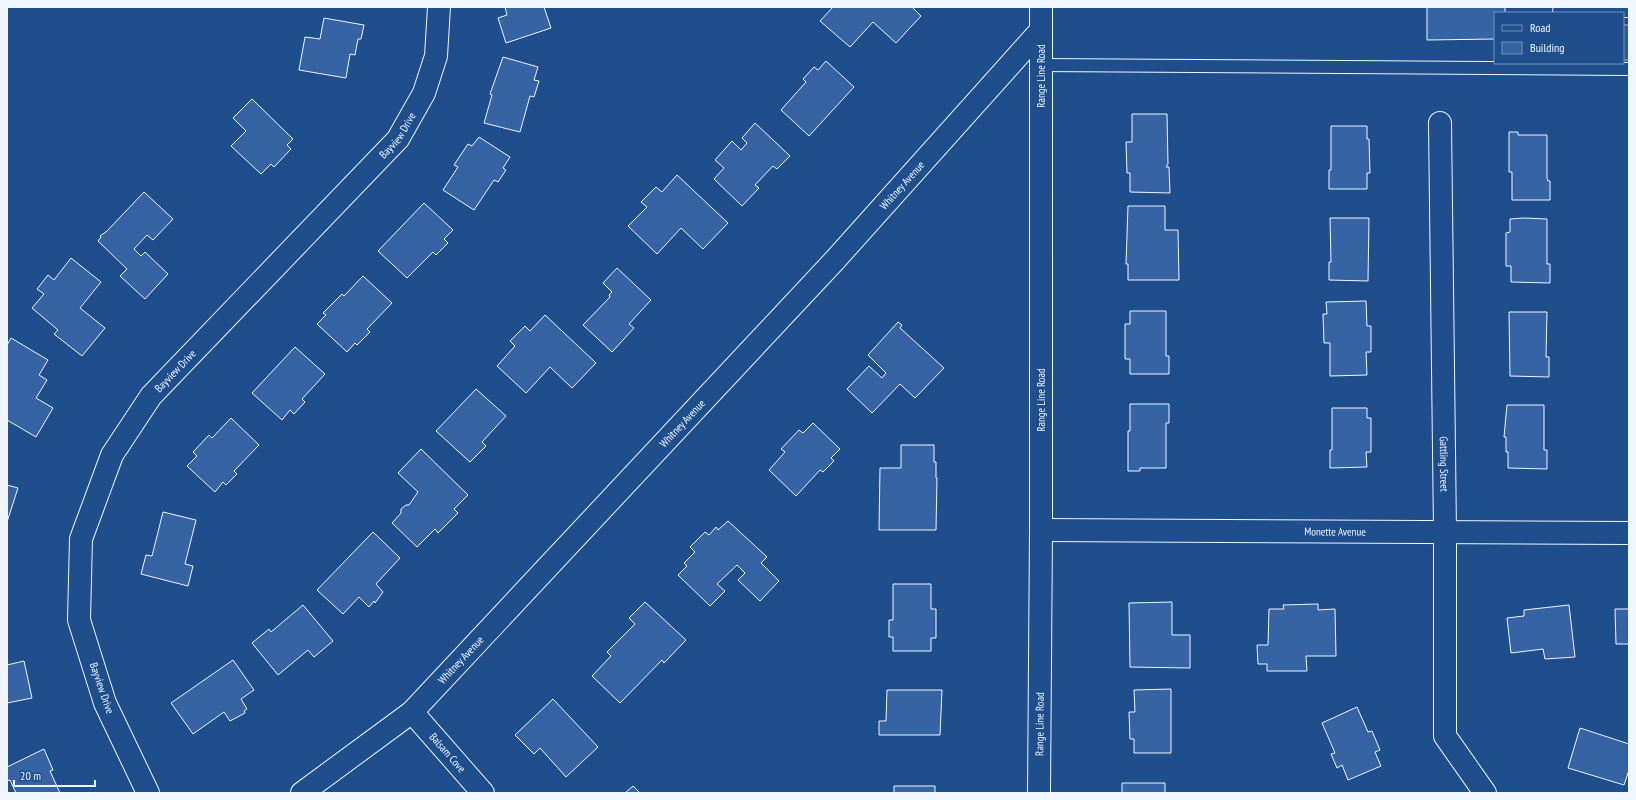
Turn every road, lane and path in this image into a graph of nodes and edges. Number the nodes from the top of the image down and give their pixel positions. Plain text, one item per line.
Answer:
1 (439, 7) edge
2 (1041, 7) edge
3 (1559, 10) edge
4 (1629, 11) edge
5 (1041, 30) junction
6 (1041, 65) junction
7 (1559, 66) edge
8 (1629, 69) edge
9 (1440, 123) dead end
10 (1042, 530) junction
11 (1445, 532) junction
12 (1629, 533) edge
13 (412, 712) junction
14 (148, 793) edge
15 (302, 793) edge
16 (483, 793) edge
17 (1039, 793) edge
18 (1485, 793) edge

1 - 14 street, Bayview Drive
2 - 5 street, Range Line Road
3 - 4 lane
5 - 6 street, Range Line Road
5 - 13 street, Whitney Avenue
6 - 7 lane
6 - 10 street, Range Line Road
7 - 8 lane
9 - 11 street, Gattling Street
10 - 11 street, Monette Avenue
10 - 17 street, Range Line Road
11 - 12 street, Monette Avenue
11 - 18 street, Gattling Street
13 - 15 street, Whitney Avenue
13 - 16 street, Balsam Cove

